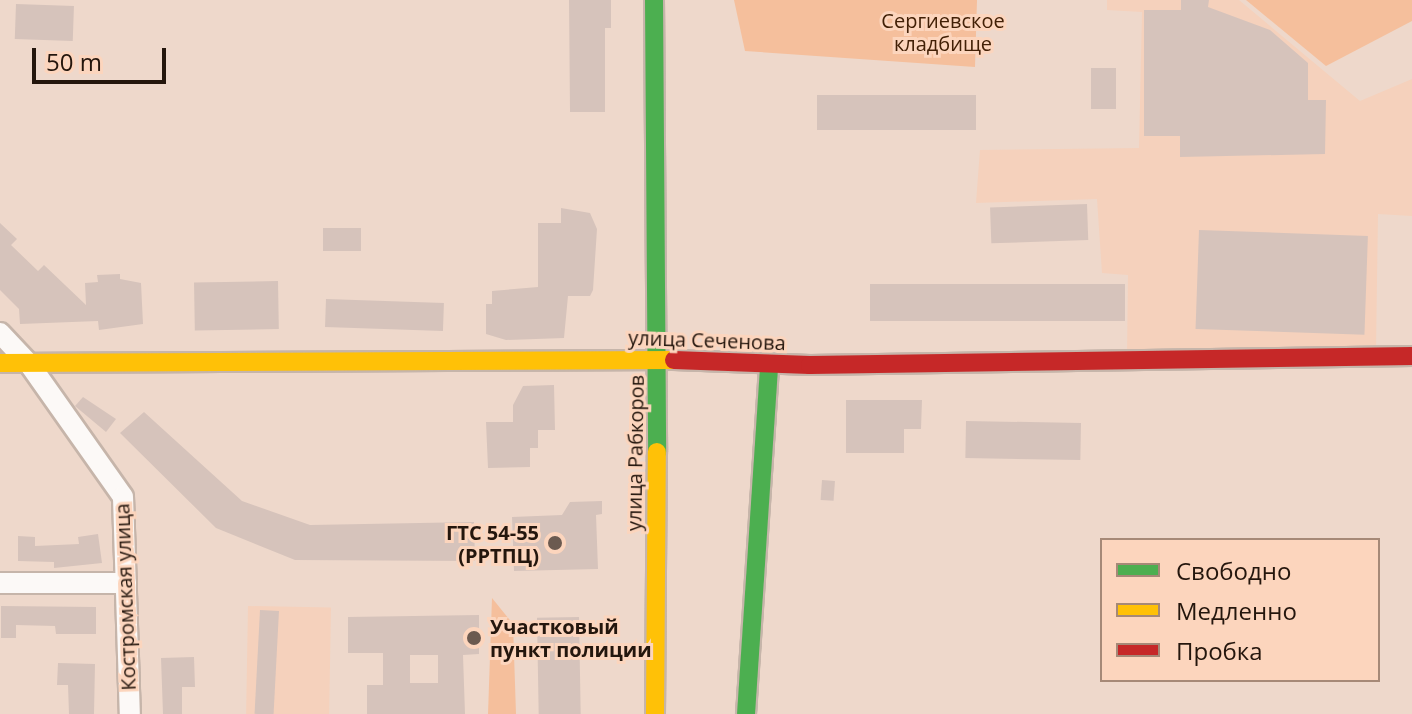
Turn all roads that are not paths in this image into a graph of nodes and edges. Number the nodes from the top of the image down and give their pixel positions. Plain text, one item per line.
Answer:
1 (654, 0) edge
2 (0, 333) edge
3 (1412, 356) edge
4 (658, 360) junction
5 (0, 363) edge
6 (30, 365) junction
7 (769, 365) junction
8 (0, 583) edge
9 (126, 583) junction
10 (130, 714) edge
11 (655, 714) edge
12 (746, 714) edge

1 - 4 street, улица Рабкоров
2 - 6 street, Костромская улица
3 - 7 street, улица Сеченова
4 - 6 street, улица Сеченова
4 - 7 street, улица Сеченова
4 - 11 street, улица Рабкоров
5 - 6 street, улица Сеченова
6 - 9 street, Костромская улица
7 - 12 street
8 - 9 street
9 - 10 street, Костромская улица

